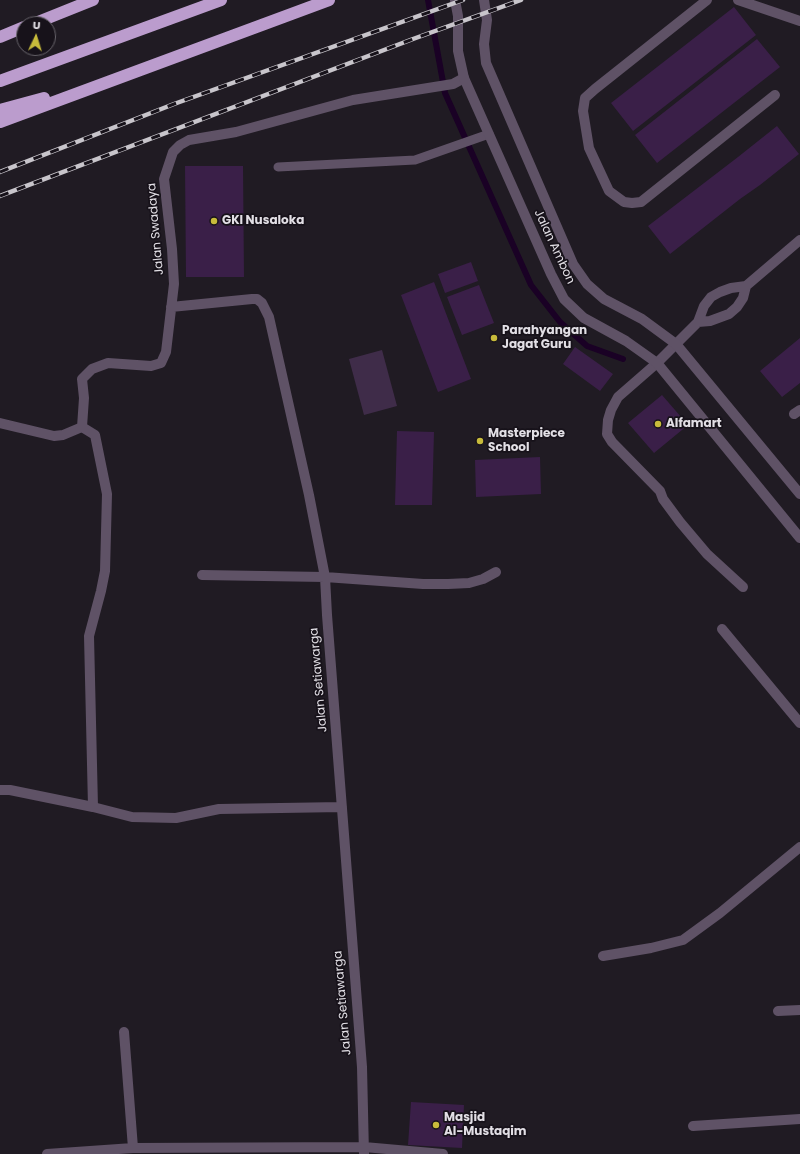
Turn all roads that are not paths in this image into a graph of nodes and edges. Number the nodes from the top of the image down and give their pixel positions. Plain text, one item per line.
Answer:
1 (93, 0) edge
2 (221, 0) edge
3 (329, 0) edge
4 (455, 0) edge
5 (484, 0) edge
6 (707, 0) edge
7 (738, 0) edge
8 (53, 16) edge
9 (800, 21) edge
10 (16, 30) edge
11 (0, 37) edge
12 (464, 78) junction
13 (115, 79) junction
14 (0, 81) edge
15 (775, 95) dead end
16 (0, 110) edge
17 (0, 122) edge
18 (489, 134) junction
19 (278, 167) dead end
20 (800, 240) edge
21 (746, 286) junction
22 (171, 307) junction
23 (698, 322) junction
24 (676, 344) junction
25 (657, 363) junction
26 (0, 423) edge
27 (82, 427) junction
28 (800, 494) edge
29 (800, 538) edge
30 (496, 572) dead end
31 (202, 575) dead end
32 (325, 577) junction
33 (743, 587) dead end
34 (722, 629) dead end
35 (800, 723) edge
36 (0, 790) edge
37 (93, 807) junction
38 (342, 807) junction
39 (800, 847) edge
40 (603, 956) dead end
41 (800, 1010) edge
42 (778, 1011) dead end
43 (124, 1032) dead end
44 (800, 1119) edge
45 (693, 1126) dead end
46 (133, 1148) junction
47 (364, 1151) edge
48 (47, 1154) edge
49 (443, 1154) edge

1 - 8 highway
2 - 14 highway
3 - 13 highway
4 - 12 street, Jalan Ambon
5 - 24 street, Jalan Ambon
6 - 15 street
7 - 9 street
10 - 11 highway
12 - 18 street, Jalan Ambon
12 - 22 street, Jalan Swadaya
13 - 16 highway
13 - 17 highway
18 - 19 lane
18 - 25 street, Jalan Ambon
20 - 21 street
21 - 23 street
21 - 23 street
22 - 27 street, Jalan Swadaya
22 - 32 street, Jalan Setiawarga
23 - 24 street
24 - 25 street
24 - 28 street, Jalan Ambon
25 - 29 street, Jalan Ambon
25 - 33 street
26 - 27 street
27 - 37 street
30 - 32 street
31 - 32 street
32 - 38 street, Jalan Setiawarga
34 - 35 street
36 - 37 street
37 - 38 street
38 - 47 street, Jalan Setiawarga
39 - 40 street
41 - 42 street
43 - 46 street
44 - 45 street
46 - 47 street
46 - 48 street
47 - 49 street

